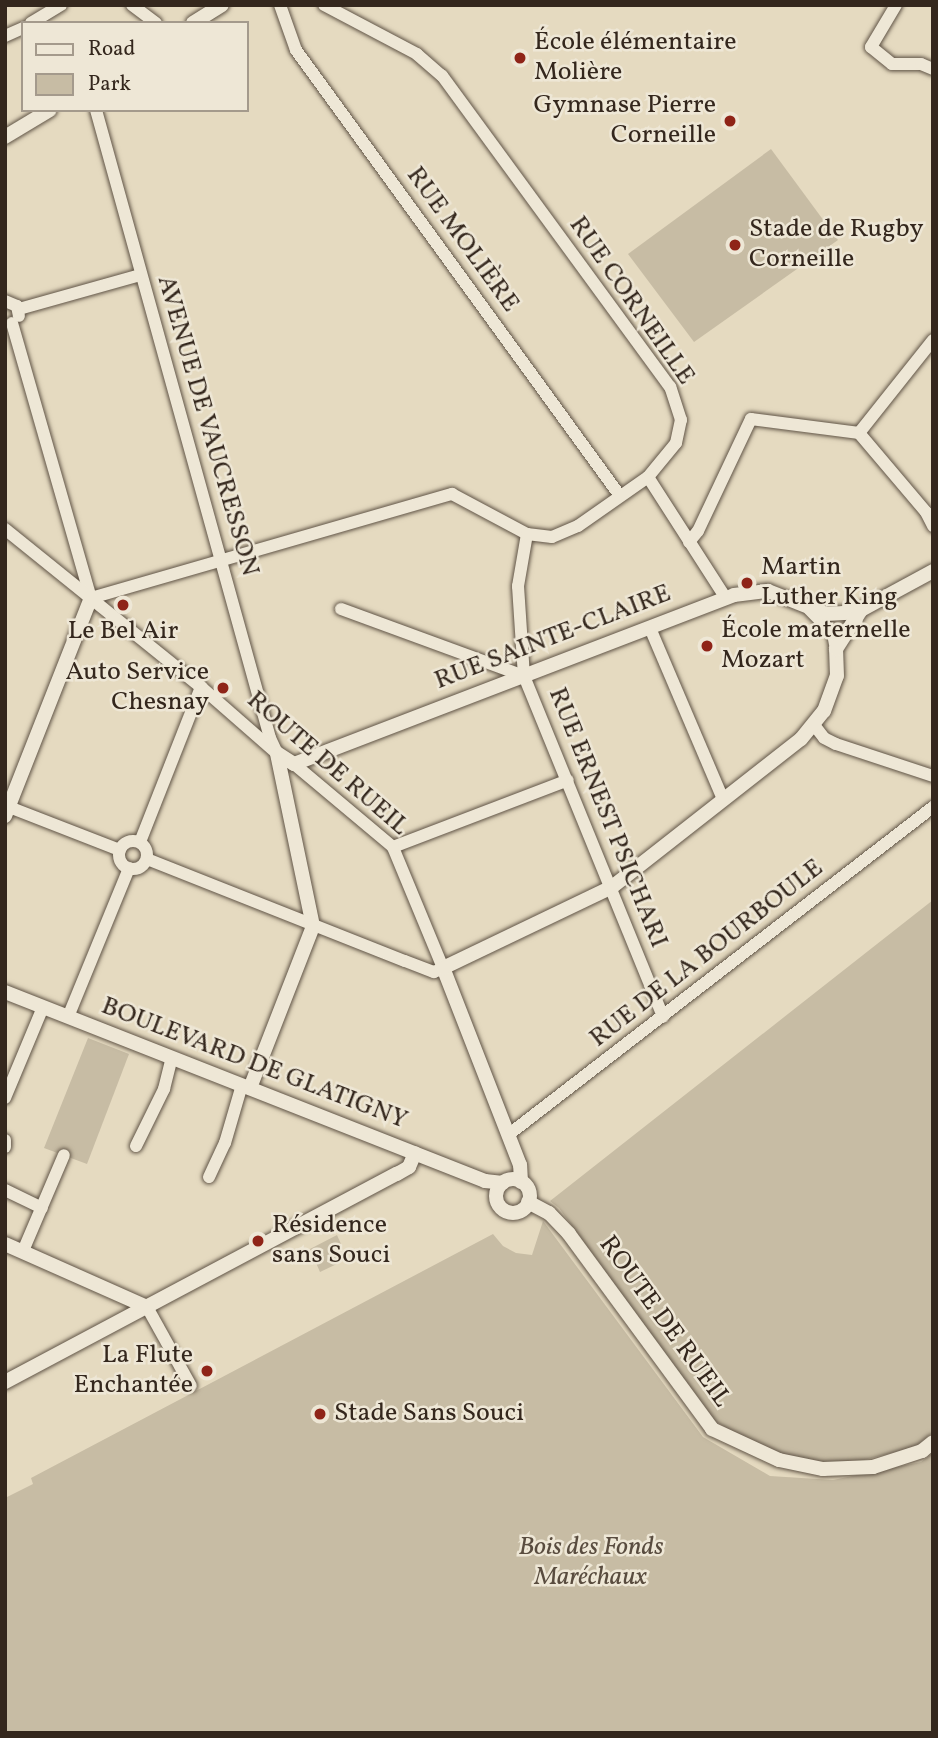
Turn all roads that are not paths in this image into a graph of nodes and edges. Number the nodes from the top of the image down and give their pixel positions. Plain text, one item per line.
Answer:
1 (61, 5) edge
2 (132, 5) edge
3 (222, 5) edge
4 (280, 5) edge
5 (324, 5) edge
6 (896, 5) edge
7 (34, 21) edge
8 (153, 21) edge
9 (196, 21) edge
10 (21, 29) edge
11 (5, 36) edge
12 (933, 69) edge
13 (47, 112) edge
14 (97, 112) edge
15 (5, 137) edge
16 (140, 275) junction
17 (5, 301) edge
18 (19, 309) junction
19 (9, 324) edge
20 (933, 340) edge
21 (859, 433) junction
22 (648, 477) junction
23 (620, 496) junction
24 (933, 526) edge
25 (5, 529) edge
26 (527, 534) junction
27 (689, 542) junction
28 (223, 560) junction
29 (933, 571) edge
30 (725, 597) junction
31 (92, 598) junction
32 (806, 606) junction
33 (341, 609) dead end
34 (861, 610) junction
35 (650, 628) junction
36 (836, 649) junction
37 (524, 676) junction
38 (201, 687) junction
39 (814, 725) junction
40 (284, 759) junction
41 (933, 776) edge
42 (568, 780) junction
43 (723, 799) junction
44 (933, 807) edge
45 (7, 809) edge
46 (140, 842) junction
47 (393, 848) junction
48 (120, 850) junction
49 (147, 859) junction
50 (128, 868) junction
51 (612, 887) junction
52 (313, 926) junction
53 (443, 968) junction
54 (5, 992) edge
55 (43, 1007) junction
56 (68, 1017) junction
57 (663, 1017) junction
58 (172, 1058) junction
59 (246, 1087) junction
60 (5, 1098) edge
61 (508, 1135) junction
62 (5, 1140) edge
63 (136, 1146) dead end
64 (5, 1147) edge
65 (415, 1153) junction
66 (64, 1155) dead end
67 (209, 1177) dead end
68 (507, 1185) junction
69 (5, 1191) edge
70 (528, 1202) junction
71 (42, 1208) junction
72 (5, 1244) edge
73 (23, 1251) junction
74 (147, 1307) junction
75 (5, 1382) edge
76 (191, 1386) dead end
77 (933, 1442) edge

1 - 7 street
2 - 8 street
3 - 9 street
4 - 23 street, RUE MOLIÈRE
5 - 22 street, RUE CORNEILLE
6 - 12 street
10 - 11 street
13 - 15 street
14 - 16 street, AVENUE DE VAUCRESSON
16 - 18 street
16 - 28 street, AVENUE DE VAUCRESSON
17 - 18 street
18 - 19 street
19 - 31 street
20 - 21 street
21 - 24 street
21 - 27 street
22 - 23 street, RUE CORNEILLE
22 - 27 street
23 - 26 street, RUE CORNEILLE
25 - 31 street, ROUTE DE RUEIL
26 - 28 street, RUE CORNEILLE
26 - 37 street, RUE ERNEST PSICHARI
27 - 30 street
28 - 31 street, RUE CORNEILLE
28 - 40 street, AVENUE DE VAUCRESSON
29 - 34 street
30 - 32 street, RUE SAINTE-CLAIRE
30 - 35 street, RUE SAINTE-CLAIRE
31 - 38 street, ROUTE DE RUEIL
31 - 45 street
32 - 34 street
32 - 36 street, RUE SAINTE-CLAIRE
33 - 37 street
34 - 36 street
35 - 37 street, RUE SAINTE-CLAIRE
35 - 43 street
36 - 39 street
37 - 40 street, RUE SAINTE-CLAIRE
37 - 42 street, RUE ERNEST PSICHARI
38 - 40 street, ROUTE DE RUEIL
38 - 46 street
39 - 41 street
39 - 43 street
40 - 47 street, ROUTE DE RUEIL
40 - 52 street
42 - 47 street
42 - 51 street, RUE ERNEST PSICHARI
43 - 51 street
44 - 57 street, RUE DE LA BOURBOULE
45 - 48 street
46 - 48 street
46 - 49 street
47 - 53 street, ROUTE DE RUEIL
48 - 50 street
49 - 50 street
49 - 52 street
50 - 56 street
51 - 53 street
51 - 57 street, RUE ERNEST PSICHARI
52 - 53 street
52 - 59 street
53 - 61 street, ROUTE DE RUEIL
54 - 55 street, BOULEVARD DE GLATIGNY
55 - 56 street, BOULEVARD DE GLATIGNY
55 - 60 street
56 - 58 street, BOULEVARD DE GLATIGNY
57 - 61 street, RUE DE LA BOURBOULE
58 - 59 street, BOULEVARD DE GLATIGNY
58 - 63 street
59 - 65 street, BOULEVARD DE GLATIGNY
59 - 67 street
61 - 68 street, ROUTE DE RUEIL
62 - 64 street
65 - 68 street, BOULEVARD DE GLATIGNY
65 - 74 street
66 - 71 street
68 - 70 street
68 - 70 street
69 - 71 street
70 - 77 street, ROUTE DE RUEIL
71 - 73 street
72 - 73 street
73 - 74 street
74 - 75 street
74 - 76 street

